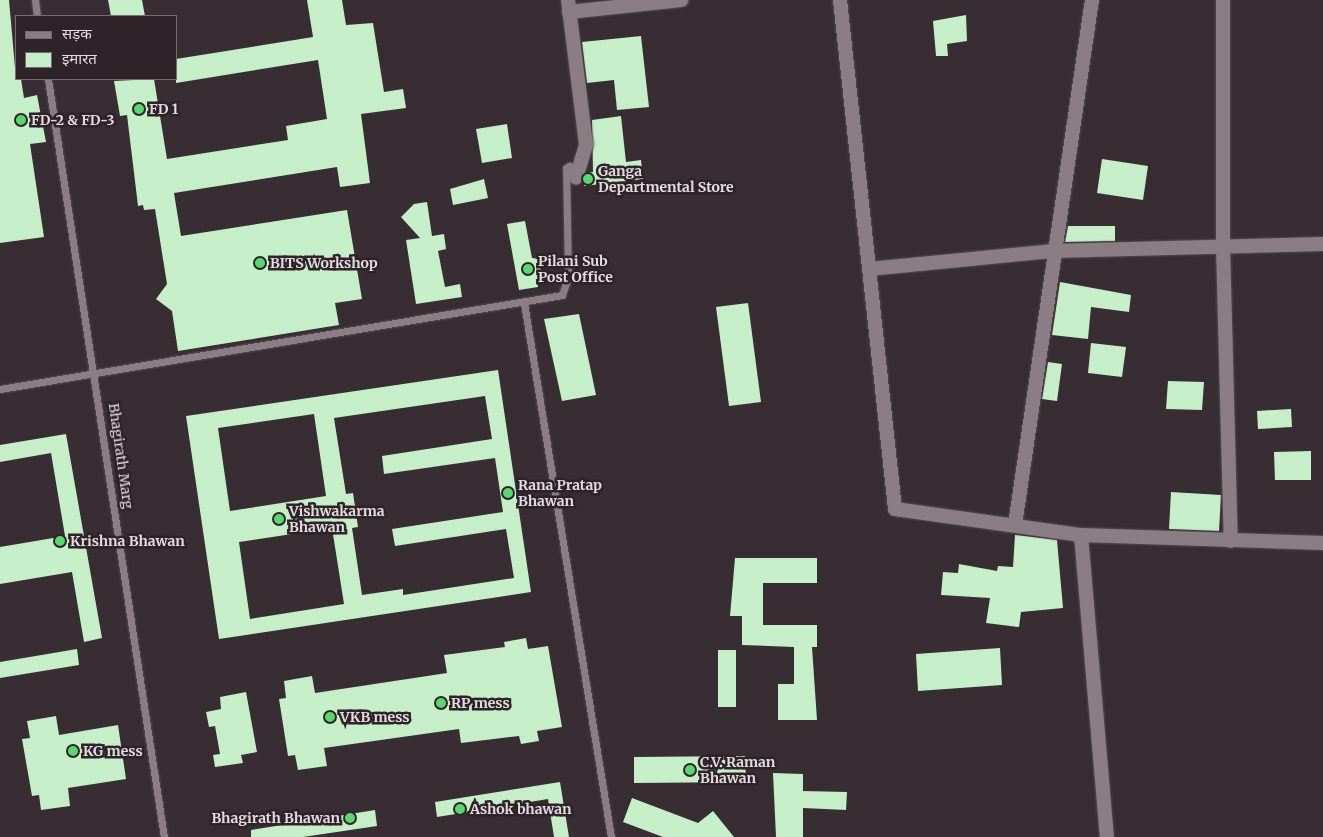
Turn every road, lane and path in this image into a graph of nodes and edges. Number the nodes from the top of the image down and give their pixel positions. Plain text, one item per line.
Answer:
1 (35, 0) edge
2 (681, 0) edge
3 (840, 0) edge
4 (1092, 0) edge
5 (1223, 0) edge
6 (568, 6) edge
7 (38, 15) edge
8 (48, 80) edge
9 (576, 178) joint
10 (1323, 244) edge
11 (1223, 245) junction
12 (1054, 250) junction
13 (868, 269) junction
14 (524, 303) junction
15 (96, 373) junction
16 (0, 389) edge
17 (1015, 524) junction
18 (1081, 535) junction
19 (1231, 541) junction
20 (1323, 543) edge
21 (164, 837) edge
22 (612, 837) edge
23 (1107, 837) edge

1 - 7 lane
2 - 6 street
3 - 13 street
4 - 12 street
5 - 11 street
6 - 9 street
8 - 15 lane, Bhagirath Marg
9 - 14 lane
10 - 11 street
11 - 12 street
11 - 19 street
12 - 13 street
12 - 17 street
13 - 17 street
14 - 15 lane
14 - 22 lane
15 - 16 lane
15 - 21 lane, Bhagirath Marg
17 - 18 street
18 - 19 street
18 - 23 street
19 - 20 street

